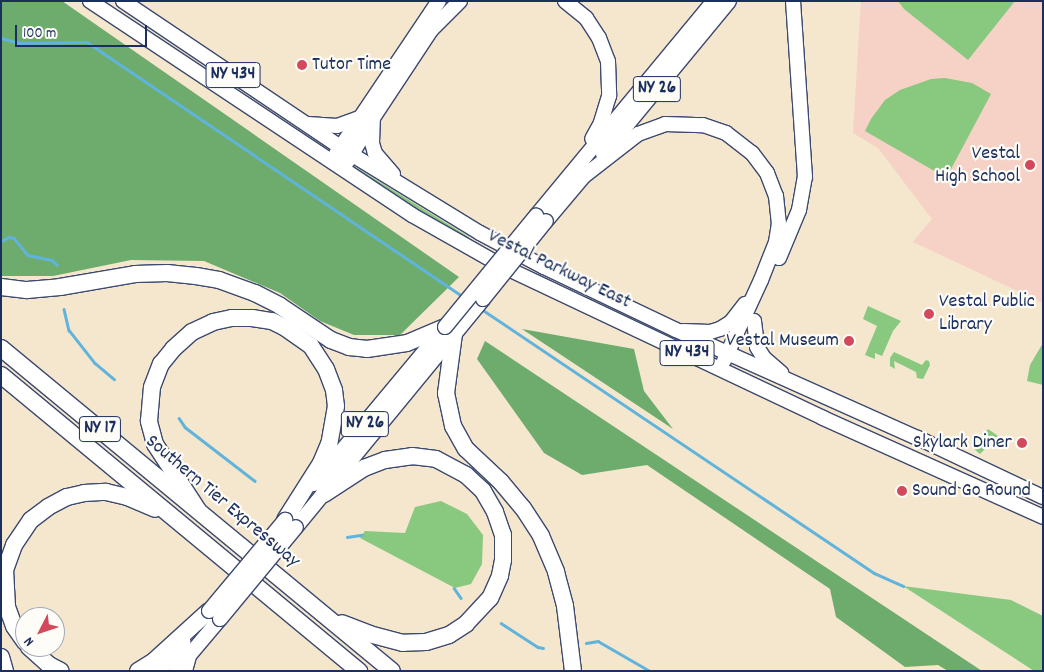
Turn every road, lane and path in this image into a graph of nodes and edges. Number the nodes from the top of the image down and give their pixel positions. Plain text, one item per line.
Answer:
1 (90, 1) edge
2 (123, 1) edge
3 (439, 1) edge
4 (460, 1) edge
5 (565, 1) edge
6 (714, 1) edge
7 (729, 1) edge
8 (794, 1) edge
9 (368, 117) junction
10 (306, 123) junction
11 (346, 150) junction
12 (330, 161) junction
13 (342, 169) junction
14 (581, 171) junction
15 (410, 191) junction
16 (761, 280) junction
17 (1, 287) edge
18 (754, 321) junction
19 (449, 330) junction
20 (676, 330) junction
21 (1, 348) edge
22 (732, 356) junction
23 (725, 370) junction
24 (1, 375) edge
25 (791, 382) junction
26 (324, 494) junction
27 (1043, 497) edge
28 (198, 510) junction
29 (1043, 517) edge
30 (290, 523) junction
31 (186, 528) junction
32 (215, 615) junction
33 (329, 617) junction
34 (15, 627) edge
35 (316, 635) junction
36 (1, 657) edge
37 (40, 657) edge
38 (186, 663) edge
39 (5, 671) edge
40 (61, 671) edge
41 (138, 671) edge
42 (159, 671) edge
43 (176, 671) edge
44 (341, 671) edge
45 (360, 671) edge
46 (392, 671) edge
47 (573, 671) edge

1 - 12 main road, Vestal Parkway East / NY 434
2 - 10 main road, Vestal Parkway East / NY 434
3 - 9 main road
4 - 9 main road
5 - 14 main road
6 - 14 main road, NY 26
7 - 14 main road, NY 26
8 - 18 main road
9 - 10 main road
9 - 11 main road
9 - 15 main road
10 - 11 main road, Vestal Parkway East / NY 434
11 - 12 main road
11 - 13 main road
11 - 15 main road, Vestal Parkway East / NY 434
12 - 13 main road, Vestal Parkway East / NY 434
13 - 23 main road, Vestal Parkway East / NY 434
14 - 16 main road
14 - 19 main road, NY 26, bridge
15 - 20 main road, Vestal Parkway East / NY 434
16 - 20 main road
16 - 22 main road
17 - 19 highway
18 - 22 main road
18 - 25 main road
19 - 26 main road, NY 26
19 - 30 main road, NY 26
19 - 47 highway
20 - 22 main road, Vestal Parkway East / NY 434
21 - 28 highway, Southern Tier Expressway / NY 17
22 - 23 main road
22 - 25 main road, Vestal Parkway East / NY 434
23 - 29 main road, Vestal Parkway East / NY 434
24 - 31 highway, Southern Tier Expressway / NY 17
25 - 27 main road, Vestal Parkway East / NY 434
26 - 30 main road, NY 26
26 - 33 highway
28 - 30 highway
28 - 33 highway, Southern Tier Expressway / NY 17
30 - 32 main road, NY 26, bridge
31 - 34 highway
31 - 35 highway, Southern Tier Expressway / NY 17
32 - 38 main road, NY 26
32 - 41 highway
32 - 42 main road, NY 26
33 - 46 highway, Southern Tier Expressway / NY 17
35 - 44 highway
35 - 45 highway, Southern Tier Expressway / NY 17
36 - 39 highway
37 - 40 highway
38 - 43 main road, NY 26

